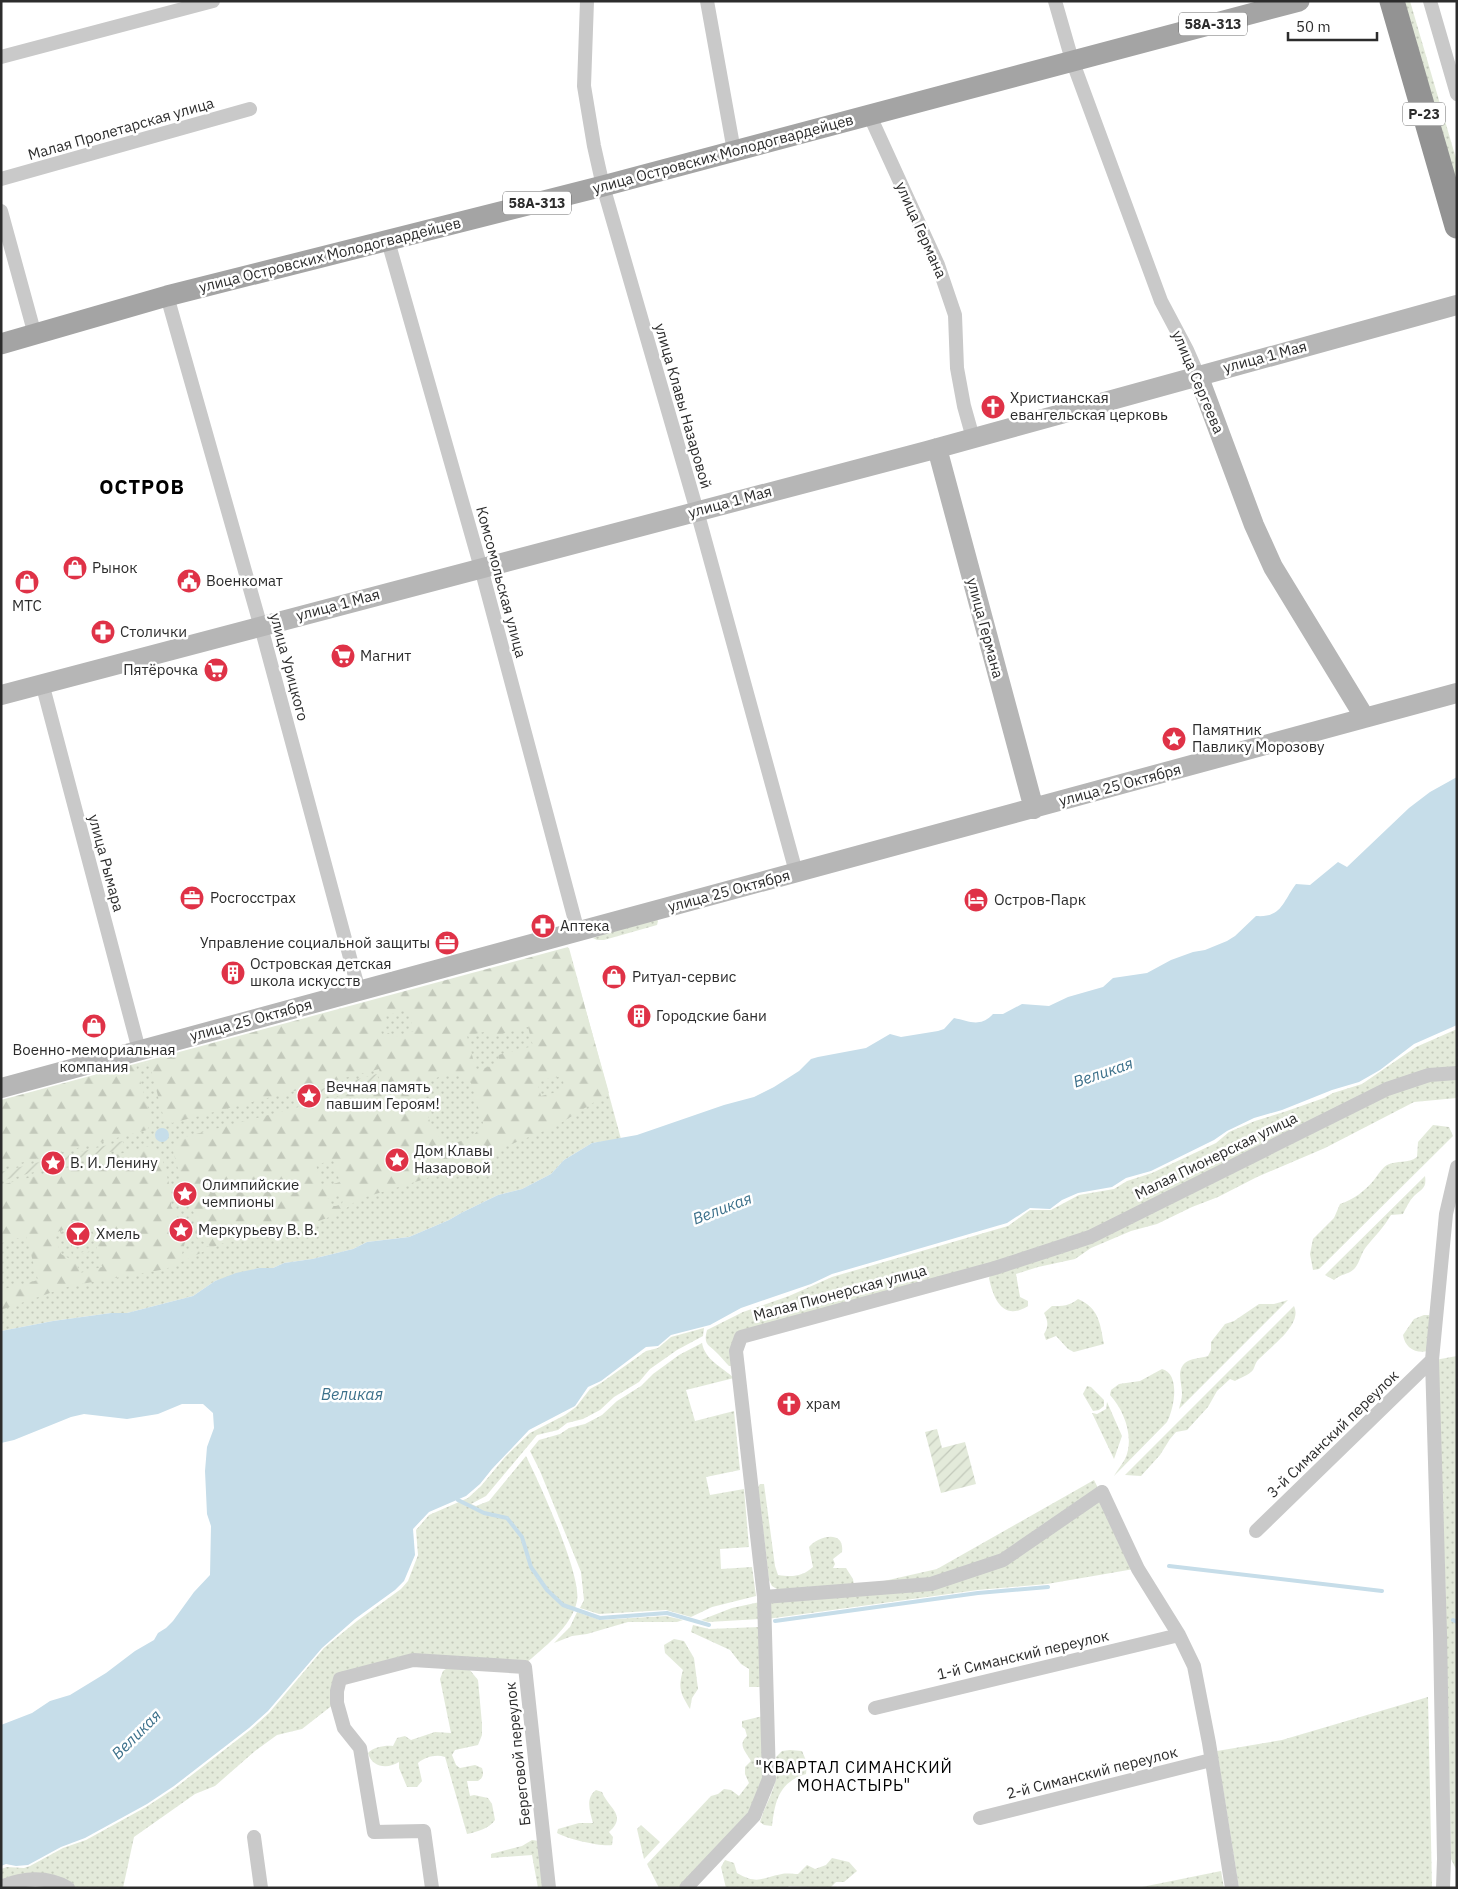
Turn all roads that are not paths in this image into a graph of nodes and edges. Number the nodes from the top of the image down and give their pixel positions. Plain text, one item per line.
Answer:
1 (213, 1) edge
2 (587, 1) edge
3 (707, 1) edge
4 (1055, 1) edge
5 (1299, 1) edge
6 (1392, 1) edge
7 (1430, 1) edge
8 (1, 57) edge
9 (1072, 60) junction
10 (1457, 94) edge
11 (250, 110) dead end
12 (869, 114) junction
13 (734, 151) junction
14 (1, 179) edge
15 (603, 186) junction
16 (1, 211) edge
17 (1457, 226) edge
18 (388, 241) junction
19 (167, 296) junction
20 (1457, 305) edge
21 (35, 334) junction
22 (1, 344) edge
23 (1198, 375) junction
24 (973, 438) junction
25 (936, 448) junction
26 (697, 511) junction
27 (481, 568) junction
28 (261, 626) junction
29 (42, 683) junction
30 (1457, 693) edge
31 (1, 695) edge
32 (1365, 718) junction
33 (1034, 808) junction
34 (796, 872) junction
35 (578, 932) junction
36 (358, 991) junction
37 (139, 1050) junction
38 (1457, 1073) edge
39 (1, 1088) edge
40 (1457, 1167) edge
41 (1432, 1360) junction
42 (1256, 1531) dead end
43 (764, 1597) junction
44 (1179, 1635) junction
45 (875, 1708) dead end
46 (1211, 1760) junction
47 (980, 1818) dead end
48 (254, 1837) dead end
49 (1, 1887) edge
50 (68, 1888) edge
51 (261, 1888) edge
52 (432, 1888) edge
53 (549, 1888) edge
54 (686, 1888) edge
55 (1232, 1888) edge
56 (1443, 1888) edge

1 - 8 street
2 - 15 street, улица Клавы Назаровой
3 - 13 street
4 - 9 street, улица Сергеева
5 - 9 main road, улица Островских Молодогвардейцев / 58А-313
6 - 17 highway, Р-23
7 - 10 street
9 - 12 main road, улица Островских Молодогвардейцев / 58А-313
9 - 23 street, улица Сергеева
11 - 14 street, Малая Пролетарская улица
12 - 13 main road, улица Островских Молодогвардейцев / 58А-313
12 - 24 street, улица Германа
13 - 15 main road, улица Островских Молодогвардейцев / 58А-313
15 - 18 main road, улица Островских Молодогвардейцев / 58А-313
15 - 26 street, улица Клавы Назаровой
16 - 21 street
18 - 19 main road, улица Островских Молодогвардейцев / 58А-313
18 - 27 street, Комсомольская улица
19 - 21 main road, улица Островских Молодогвардейцев / 58А-313
19 - 28 street, улица Урицкого
20 - 23 main road, улица 1 Мая
21 - 22 main road, улица Островских Молодогвардейцев / 58А-313
23 - 24 main road, улица 1 Мая
23 - 32 main road, улица Сергеева
24 - 25 main road, улица 1 Мая
25 - 26 main road, улица 1 Мая
25 - 33 main road, улица Германа
26 - 27 main road, улица 1 Мая
26 - 34 street, улица Клавы Назаровой
27 - 28 main road, улица 1 Мая
27 - 35 street, Комсомольская улица
28 - 29 main road, улица 1 Мая
28 - 36 street, улица Урицкого
29 - 31 main road, улица 1 Мая
29 - 37 street, улица Рымара
30 - 32 main road, улица 25 Октября
32 - 33 main road, улица 25 Октября
33 - 34 main road, улица 25 Октября
34 - 35 main road, улица 25 Октября
35 - 36 main road, улица 25 Октября
36 - 37 main road, улица 25 Октября
37 - 39 main road, улица 25 Октября
38 - 43 street, Малая Пионерская улица
40 - 41 street
41 - 42 street, 3-й Симанский переулок
41 - 56 street
43 - 44 street
43 - 54 street, Малая Пионерская улица
44 - 45 street, 1-й Симанский переулок
44 - 46 street
46 - 47 street, 2-й Симанский переулок
46 - 55 street
48 - 51 street
49 - 50 street
52 - 53 street, Береговой переулок

